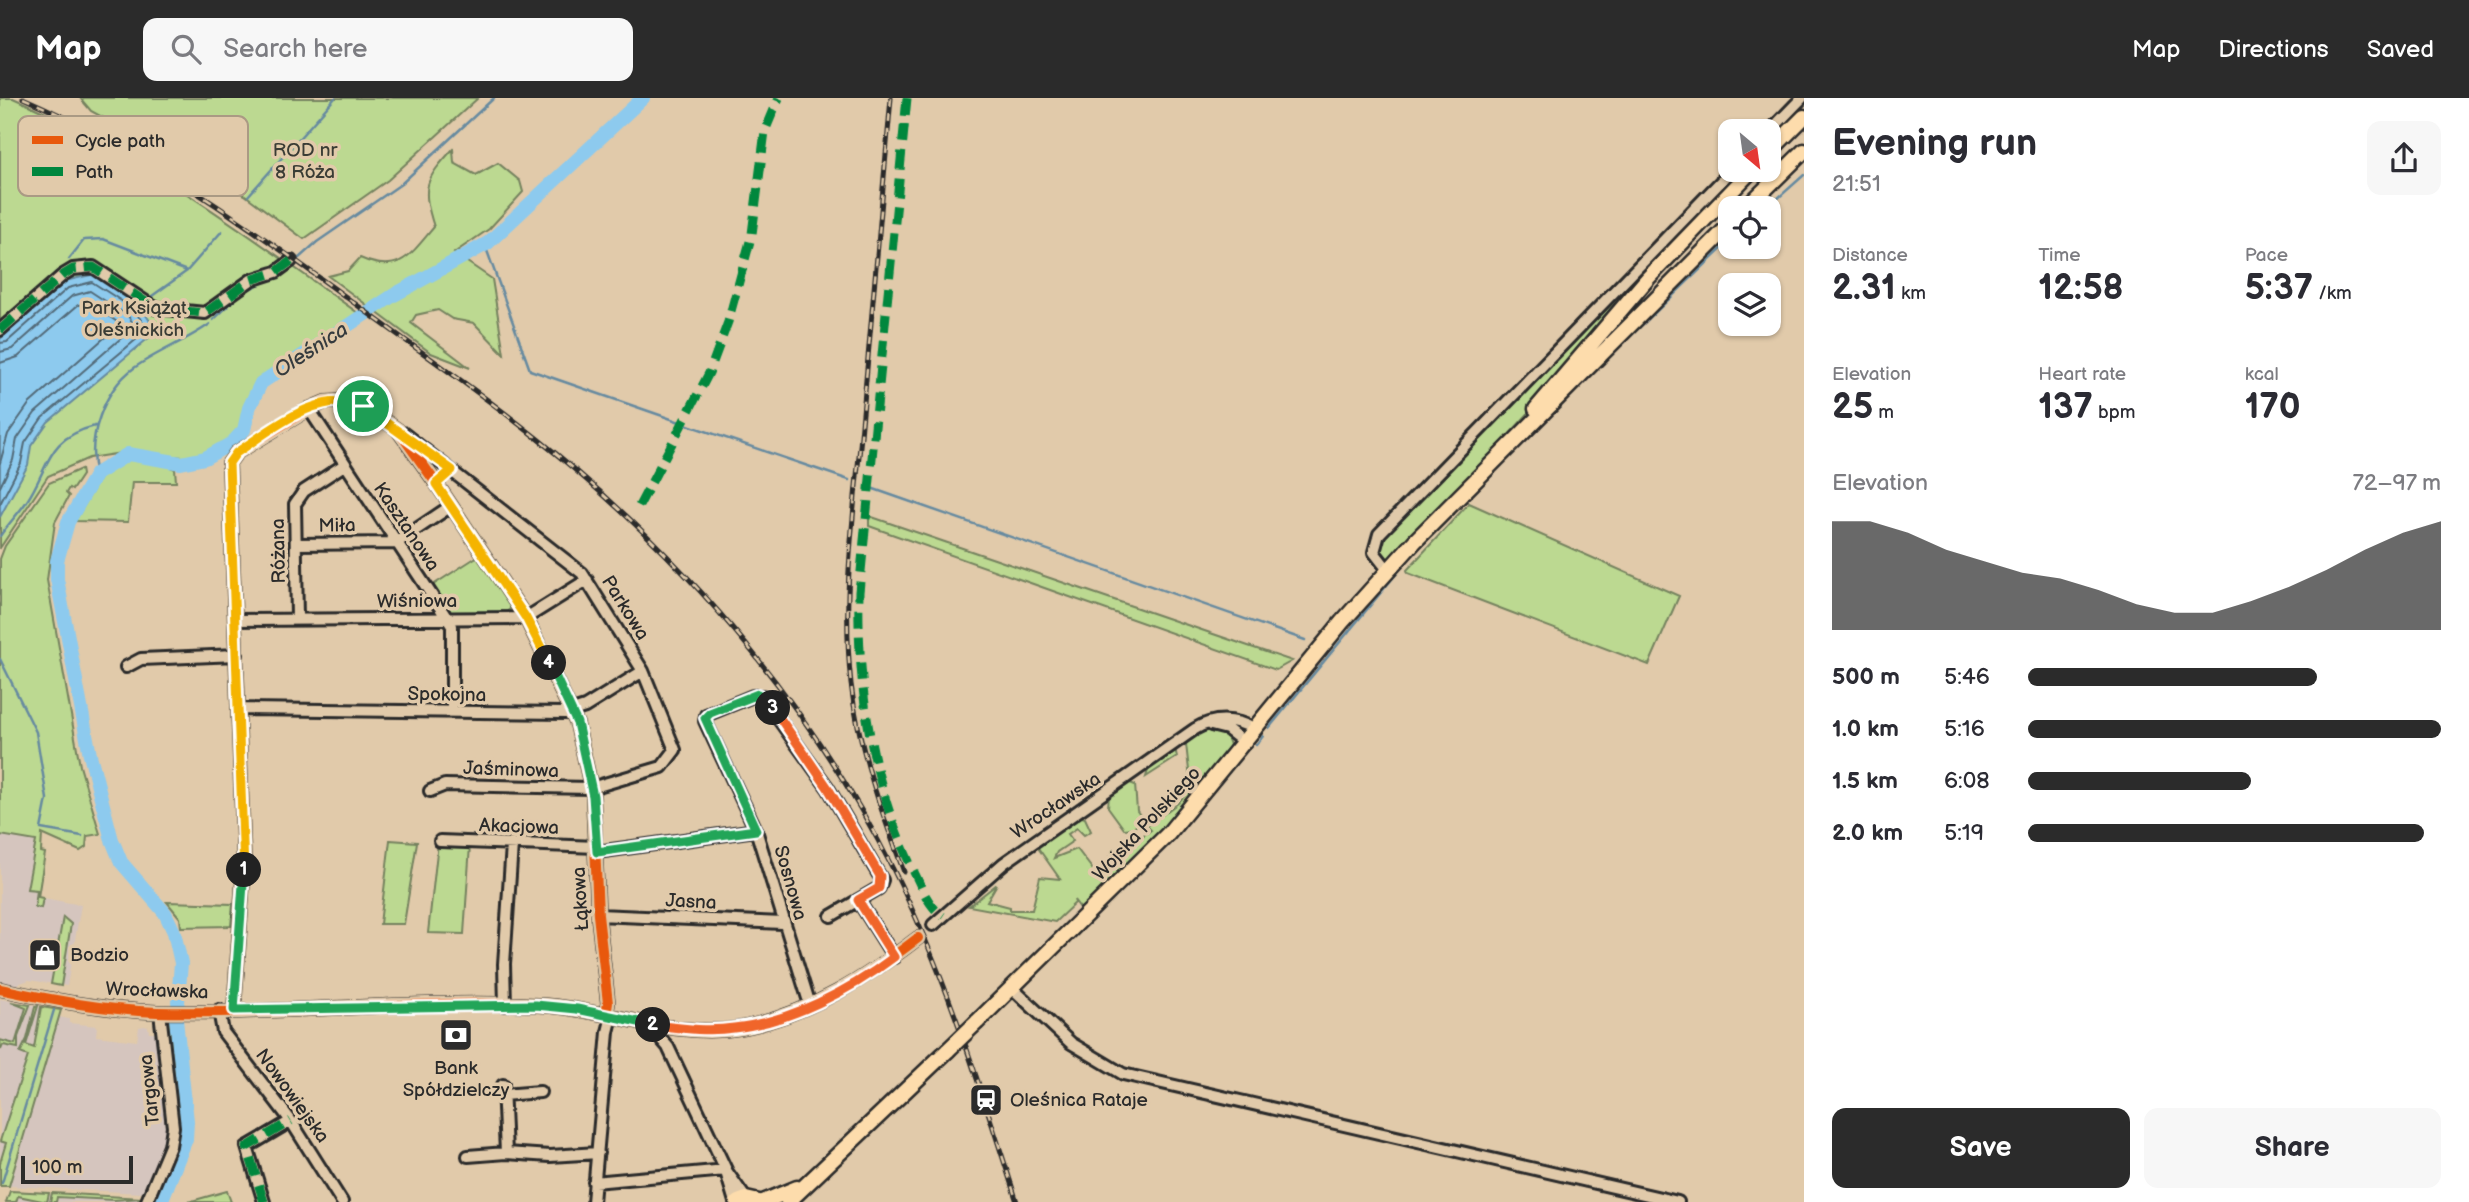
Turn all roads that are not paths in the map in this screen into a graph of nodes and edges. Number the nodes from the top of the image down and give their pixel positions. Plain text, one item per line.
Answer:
1 (1802, 98) edge
2 (1804, 117) edge
3 (1781, 119) edge
4 (1782, 139) edge
5 (1804, 151) edge
6 (1720, 182) edge
7 (1741, 182) edge
8 (1758, 196) edge
9 (1718, 237) edge
10 (291, 261) dead end
11 (0, 330) edge
12 (309, 409) junction
13 (398, 430) junction
14 (1490, 464) junction
15 (344, 465) junction
16 (452, 470) junction
17 (436, 484) junction
18 (451, 506) junction
19 (396, 543) junction
20 (297, 544) junction
21 (1388, 570) junction
22 (587, 580) junction
23 (297, 618) junction
24 (526, 618) junction
25 (448, 619) junction
26 (235, 620) junction
27 (237, 655) junction
28 (126, 667) dead end
29 (643, 671) junction
30 (238, 709) junction
31 (573, 711) junction
32 (452, 712) junction
33 (1204, 724) junction
34 (1255, 730) junction
35 (1245, 743) junction
36 (591, 788) junction
37 (430, 791) dead end
38 (756, 830) junction
39 (440, 841) dead end
40 (512, 845) junction
41 (597, 849) junction
42 (858, 900) junction
43 (598, 915) junction
44 (831, 916) dead end
45 (782, 923) junction
46 (933, 925) dead end
47 (918, 938) dead end
48 (894, 957) junction
49 (1012, 988) junction
50 (0, 989) edge
51 (505, 1005) junction
52 (810, 1005) junction
53 (219, 1010) junction
54 (234, 1010) junction
55 (160, 1012) junction
56 (609, 1016) junction
57 (649, 1025) junction
58 (688, 1029) junction
59 (671, 1051) junction
60 (540, 1092) dead end
61 (291, 1121) junction
62 (506, 1153) junction
63 (598, 1153) junction
64 (468, 1156) dead end
65 (726, 1171) junction
66 (594, 1182) junction
67 (805, 1184) junction
68 (147, 1201) edge
69 (264, 1202) edge
70 (342, 1202) edge
71 (593, 1202) edge
72 (749, 1202) edge
73 (788, 1202) edge
74 (1678, 1202) edge

1 - 3 street
2 - 4 main road
5 - 8 main road
6 - 21 street
7 - 14 main road
9 - 14 main road
10 - 11 street
12 - 13 street, Łąkowa
12 - 15 street, Kasztanowa
12 - 26 street, Łąkowa
13 - 16 street, Parkowa
13 - 17 street, Łąkowa
14 - 21 main road, Wojska Polskiego
15 - 19 street, Kasztanowa
15 - 20 street, Różana
16 - 17 street
16 - 22 street, Parkowa
17 - 18 street, Łąkowa
18 - 19 street
18 - 24 street, Łąkowa
19 - 20 street, Miła
19 - 25 street, Kasztanowa
20 - 23 street, Różana
21 - 34 main road, Wojska Polskiego
22 - 24 street
22 - 29 street, Parkowa
23 - 25 street, Wiśniowa
23 - 26 street, Wiśniowa
24 - 25 street, Wiśniowa
24 - 31 street, Łąkowa
25 - 32 street, Kasztanowa
26 - 27 street
27 - 28 street
27 - 30 street
29 - 31 street, Spokojna
29 - 36 street, Parkowa
30 - 32 street, Spokojna
30 - 54 street
31 - 32 street, Spokojna
31 - 36 street, Łąkowa
33 - 34 street
33 - 35 street
33 - 46 street, Wrocławska
34 - 35 main road, Wojska Polskiego
35 - 49 main road, Wojska Polskiego
36 - 37 street, Jaśminowa
36 - 41 street, Łąkowa
38 - 41 street, Akacjowa
38 - 42 street, Sosnowa
38 - 45 street, Sosnowa
39 - 40 street, Akacjowa
40 - 41 street, Akacjowa
40 - 51 street
41 - 43 street, Łąkowa
42 - 44 street, Sosnowa
42 - 48 street
43 - 45 street, Jasna
43 - 56 street, Łąkowa
45 - 52 street, Sosnowa
47 - 48 street, Wrocławska
48 - 52 street, Wrocławska
49 - 67 main road, Wojska Polskiego, bridge
49 - 74 street
50 - 55 street, Wrocławska
51 - 54 street, Wrocławska
51 - 56 street, Wrocławska
52 - 58 street, Wrocławska
53 - 54 street, Wrocławska
53 - 55 street, Wrocławska
53 - 61 street, Nowowiejska
55 - 68 street, Targowa
56 - 57 street, Wrocławska
56 - 63 street, Łąkowa
57 - 58 street, Wrocławska
57 - 59 street
58 - 59 street
59 - 65 street
60 - 62 street
61 - 69 street
61 - 70 street, Nowowiejska
62 - 63 street
62 - 64 street
63 - 66 street, Łąkowa
65 - 66 street
65 - 72 street
66 - 71 street, Łąkowa
67 - 72 main road, Wojska Polskiego
67 - 73 main road, Wojska Polskiego

